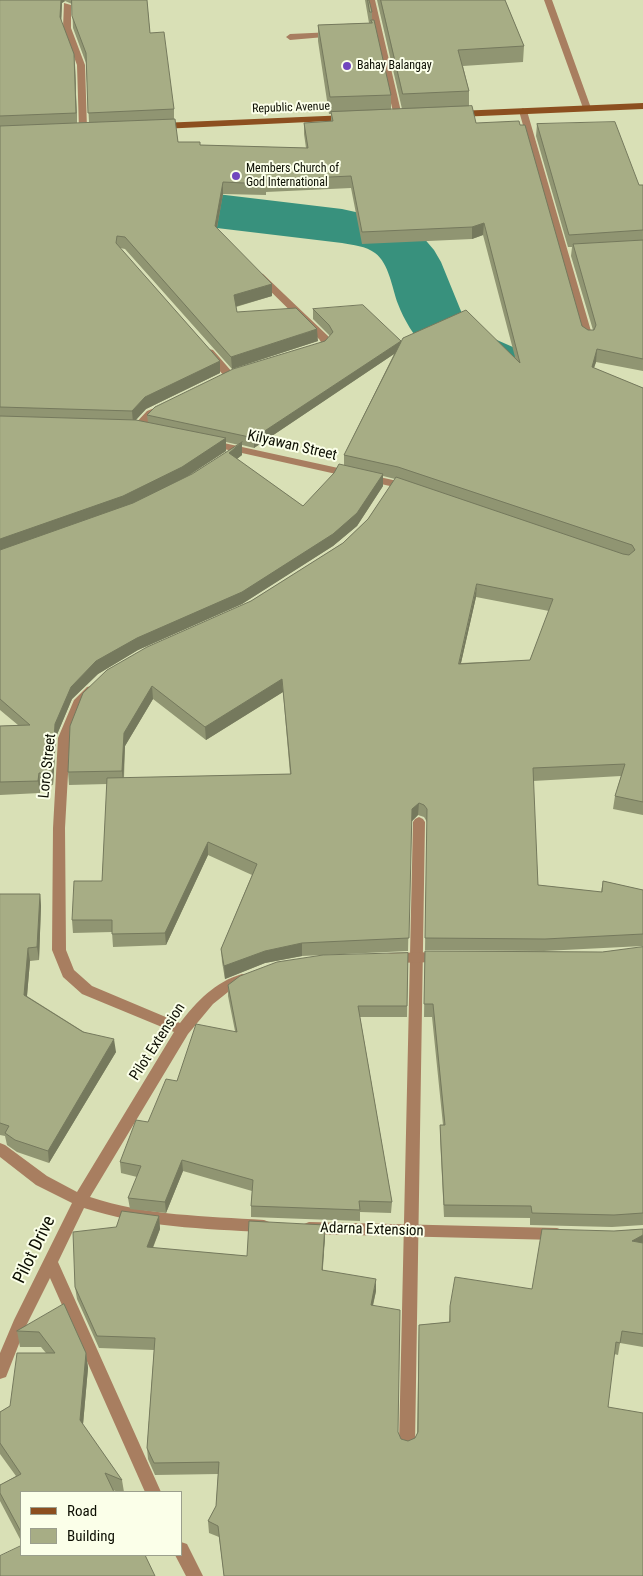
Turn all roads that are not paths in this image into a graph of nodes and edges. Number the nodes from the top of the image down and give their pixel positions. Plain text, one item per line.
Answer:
1 (372, 0) edge
2 (548, 0) edge
3 (66, 5) dead end
4 (378, 32) junction
5 (368, 33) edge
6 (339, 34) edge
7 (290, 36) dead end
8 (643, 106) edge
9 (587, 108) junction
10 (523, 111) junction
11 (446, 114) edge
12 (398, 116) edge
13 (359, 118) edge
14 (152, 127) edge
15 (93, 129) edge
16 (78, 130) joint
17 (255, 271) edge
18 (588, 338) edge
19 (205, 347) edge
20 (302, 353) edge
21 (229, 375) edge
22 (168, 404) edge
23 (137, 429) edge
24 (203, 442) edge
25 (240, 449) junction
26 (226, 459) edge
27 (420, 492) edge
28 (103, 678) edge
29 (419, 822) dead end
30 (416, 957) junction
31 (455, 957) edge
32 (380, 958) edge
33 (251, 976) edge
34 (183, 1030) junction
35 (0, 1149) edge
36 (80, 1201) junction
37 (411, 1231) junction
38 (574, 1234) edge
39 (50, 1261) junction
40 (0, 1372) edge
41 (407, 1444) edge
42 (153, 1491) edge
43 (182, 1552) edge
44 (194, 1576) edge

1 - 4 street
2 - 9 street
3 - 16 street
4 - 5 street
4 - 12 street
6 - 7 street
8 - 9 main road
9 - 10 main road
10 - 11 main road
10 - 18 street
13 - 14 main road, Republic Avenue
15 - 16 main road
17 - 20 street
19 - 21 street
22 - 23 street
24 - 25 street, Kilyawan Street
25 - 26 street
25 - 27 street, Kilyawan Street
28 - 34 street, Loro Street
29 - 30 street
30 - 31 street
30 - 32 street
30 - 37 street
33 - 34 street, Pilot Extension
34 - 36 street, Pilot Extension
35 - 36 street, Adarna Extension
36 - 37 street, Adarna Extension
36 - 39 street, Pilot Drive
37 - 38 street, Adarna Extension
37 - 41 street
39 - 40 street, Pilot Drive
39 - 42 street
43 - 44 street

